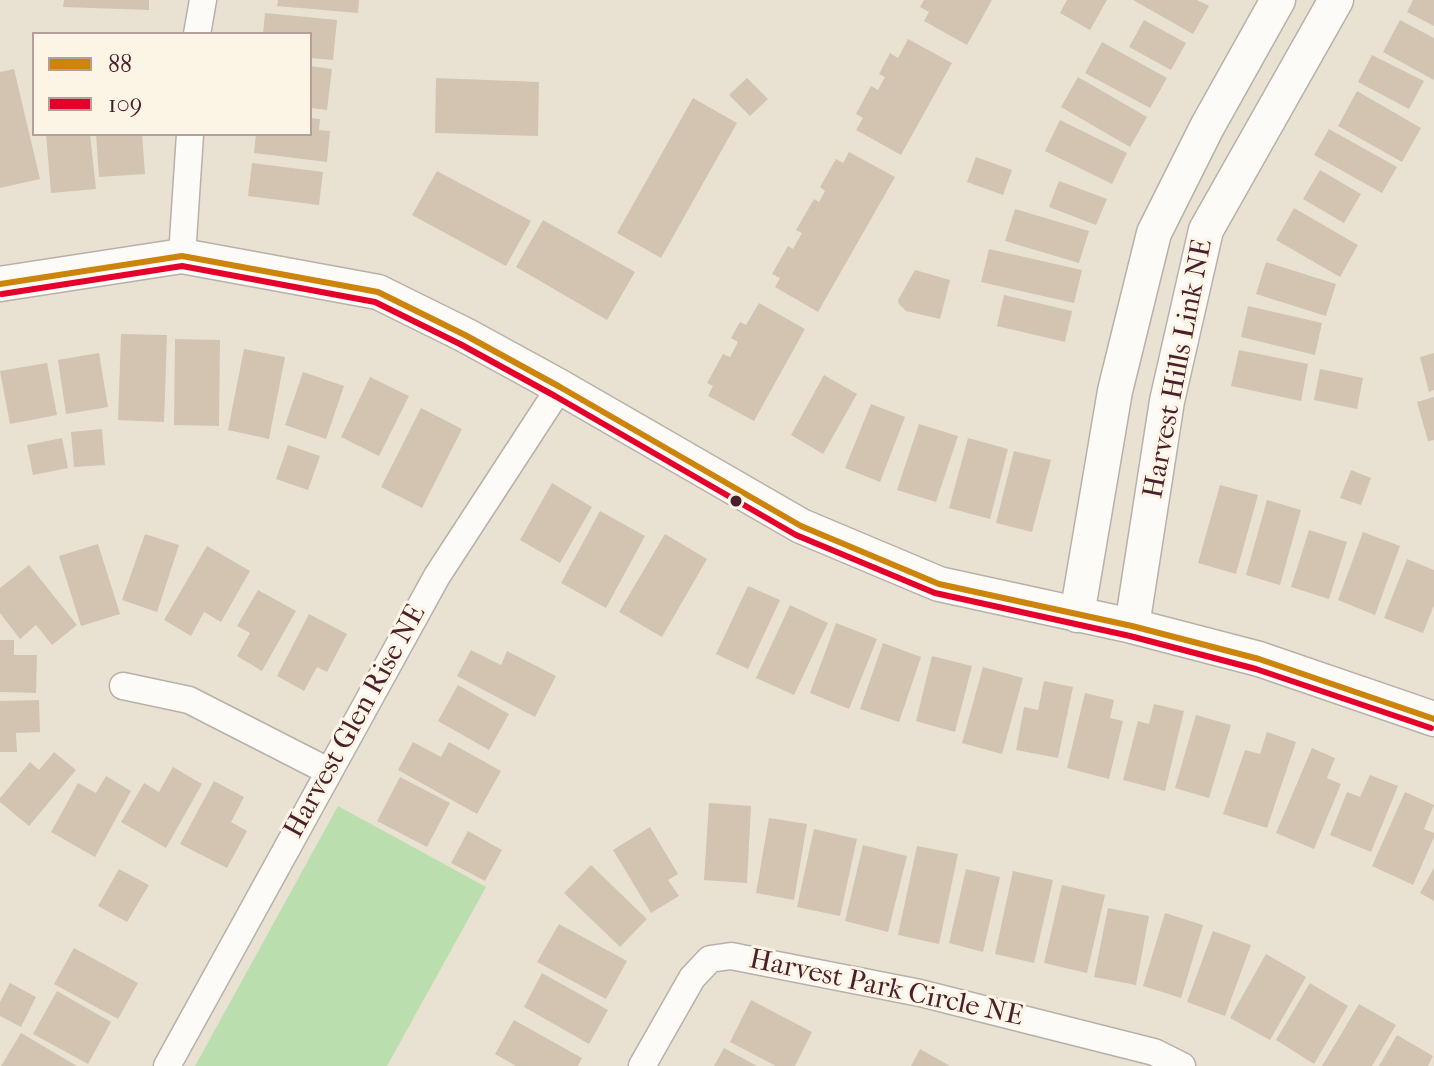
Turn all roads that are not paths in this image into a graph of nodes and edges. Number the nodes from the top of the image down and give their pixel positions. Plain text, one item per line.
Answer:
1 (203, 0) edge
2 (1278, 0) edge
3 (1336, 0) edge
4 (197, 32) edge
5 (190, 136) edge
6 (182, 256) junction
7 (0, 284) edge
8 (560, 387) junction
9 (1077, 615) junction
10 (1132, 626) junction
11 (123, 686) dead end
12 (1434, 719) edge
13 (328, 771) junction
14 (167, 1066) edge
15 (642, 1066) edge
16 (1182, 1066) edge

1 - 4 street
2 - 9 street, Harvest Hills Link NE
3 - 10 street, Harvest Hills Link NE
5 - 6 street
6 - 7 street
6 - 8 street
8 - 9 street
8 - 13 street, Harvest Glen Rise NE
9 - 10 street
10 - 12 street
11 - 13 street
13 - 14 street, Harvest Glen Rise NE
15 - 16 street, Harvest Park Circle NE

